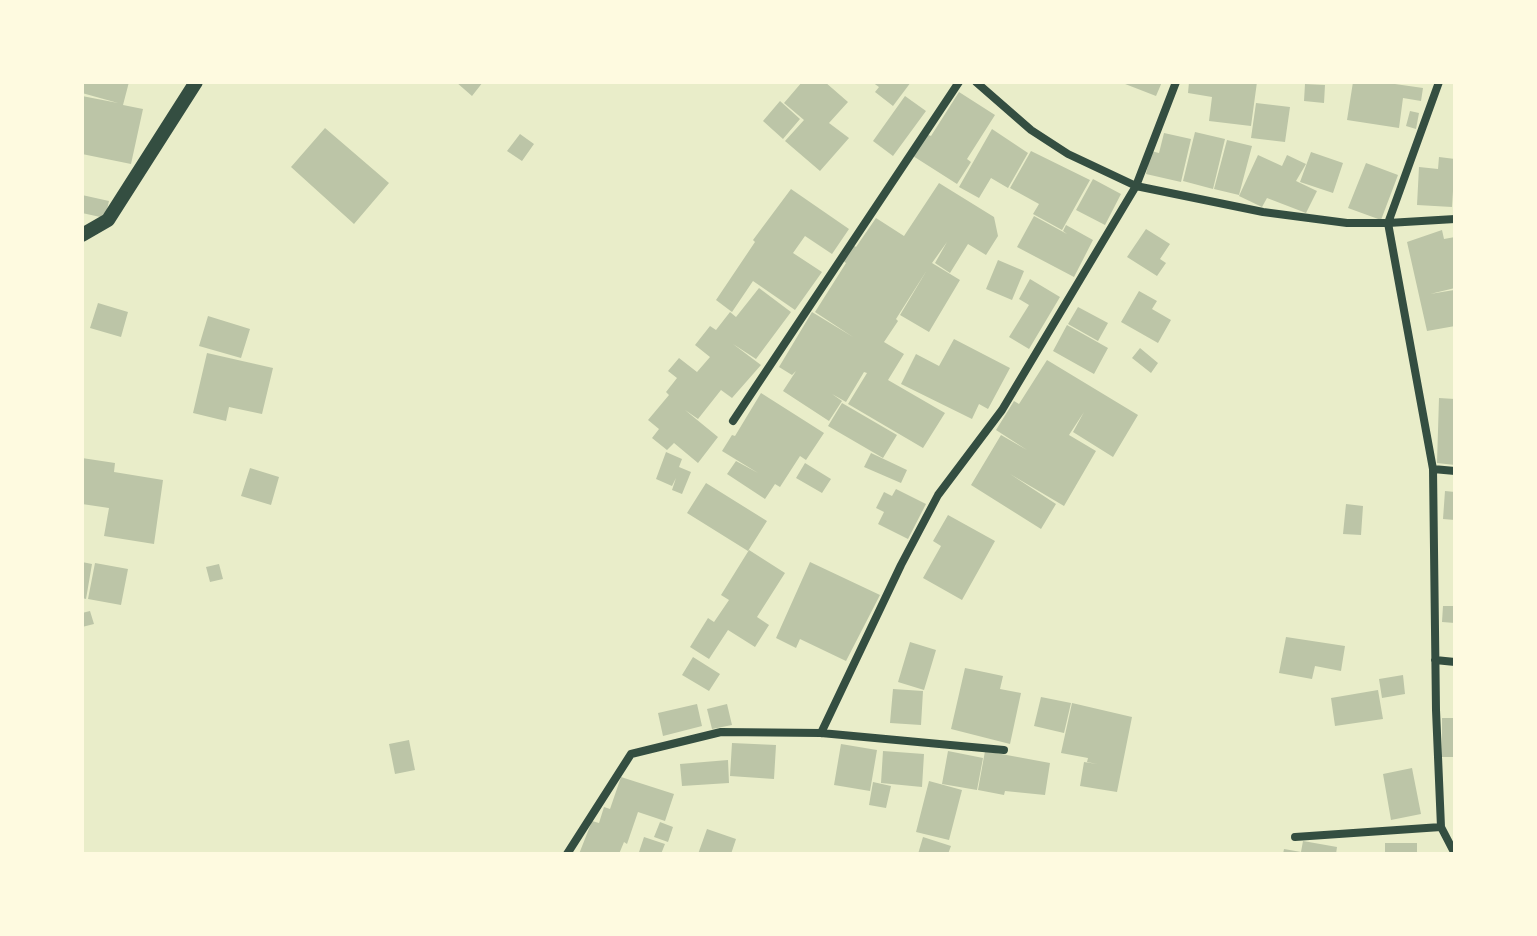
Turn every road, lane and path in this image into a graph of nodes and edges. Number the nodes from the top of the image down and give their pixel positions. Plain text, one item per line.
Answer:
1 (196, 82) edge
2 (959, 82) edge
3 (976, 82) edge
4 (1176, 82) edge
5 (1439, 82) edge
6 (1136, 186) junction
7 (1455, 219) edge
8 (1388, 223) junction
9 (82, 235) edge
10 (733, 421) dead end
11 (1433, 469) junction
12 (1455, 471) edge
13 (1435, 660) junction
14 (1455, 662) edge
15 (821, 733) junction
16 (1004, 750) dead end
17 (1441, 827) junction
18 (1295, 837) dead end
19 (567, 854) edge
20 (1455, 854) edge

1 - 9 street
2 - 10 street
3 - 6 street
4 - 6 street
5 - 8 street
6 - 8 street
6 - 15 street
7 - 8 street
8 - 11 street
11 - 12 street
11 - 13 street
13 - 14 street
13 - 17 street
15 - 16 street
15 - 19 street
17 - 18 street
17 - 20 street

